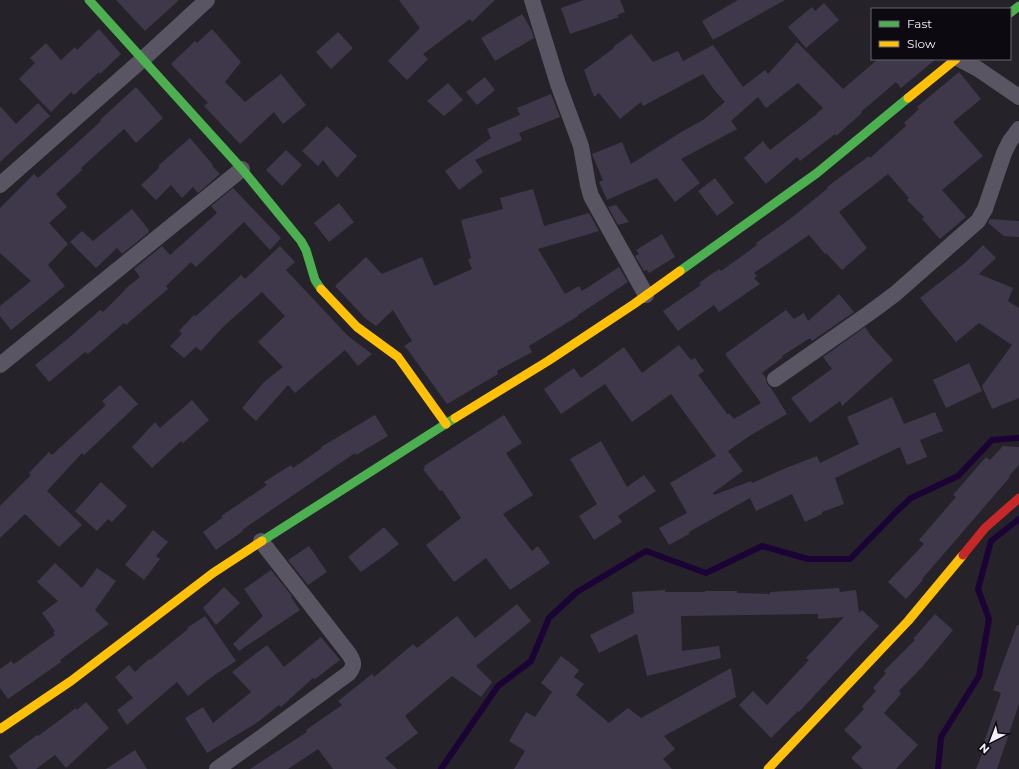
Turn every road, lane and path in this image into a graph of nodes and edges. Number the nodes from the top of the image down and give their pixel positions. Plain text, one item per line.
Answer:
1 (89, 0) edge
2 (207, 0) edge
3 (532, 0) edge
4 (1019, 6) edge
5 (1011, 12) edge
6 (143, 59) junction
7 (957, 60) edge
8 (960, 60) edge
9 (1019, 97) edge
10 (1019, 129) edge
11 (242, 169) junction
12 (0, 185) edge
13 (646, 295) junction
14 (0, 365) edge
15 (776, 379) dead end
16 (446, 424) junction
17 (1019, 498) edge
18 (261, 541) junction
19 (0, 729) edge
20 (217, 769) edge
21 (768, 769) edge

1 - 6 street
2 - 6 street
3 - 13 street
4 - 5 street
6 - 11 street
6 - 12 street
7 - 13 street
8 - 9 street
10 - 15 street
11 - 14 street
11 - 16 street
13 - 16 street
16 - 18 street
17 - 21 street
18 - 19 street
18 - 20 street

